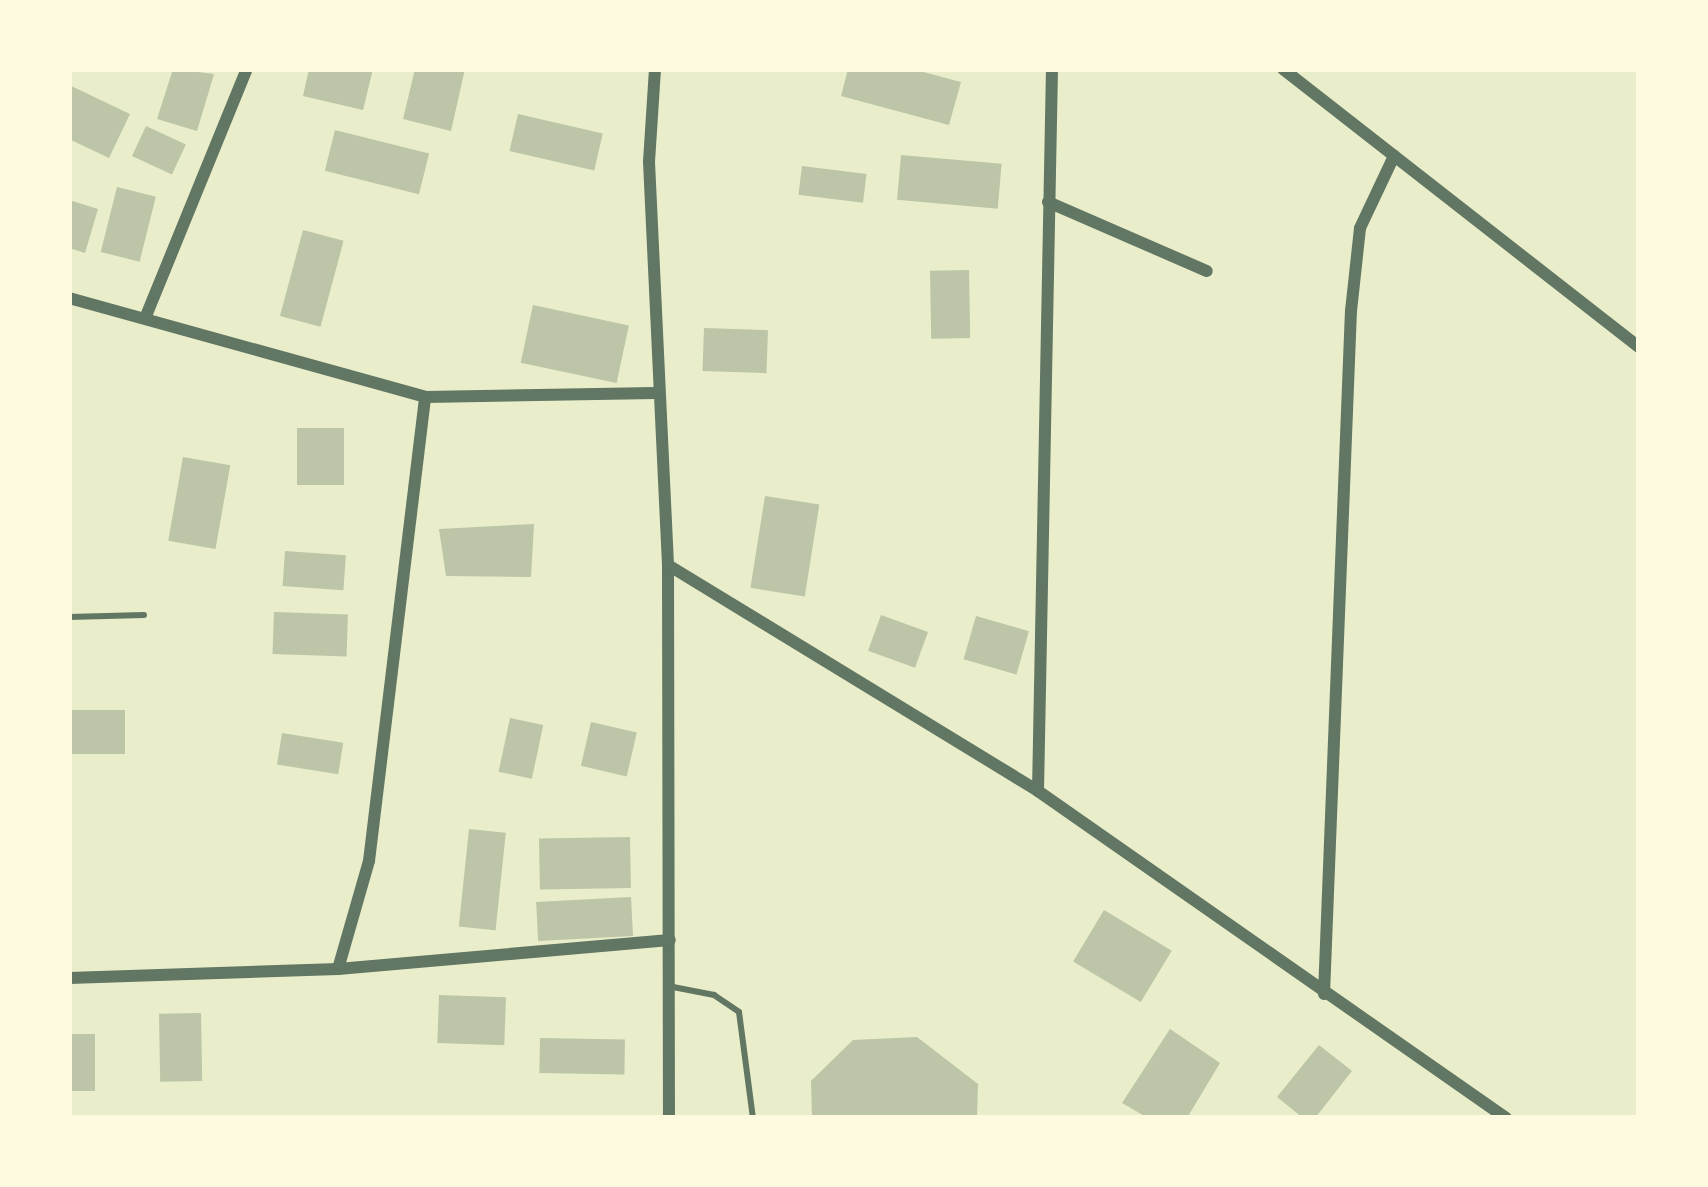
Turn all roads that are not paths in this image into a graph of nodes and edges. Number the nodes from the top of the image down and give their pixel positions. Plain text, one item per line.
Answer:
1 (248, 69) edge
2 (655, 69) edge
3 (1052, 69) edge
4 (1283, 69) edge
5 (1394, 156) junction
6 (1048, 202) junction
7 (1207, 271) dead end
8 (69, 298) edge
9 (146, 316) junction
10 (1639, 347) edge
11 (655, 393) junction
12 (425, 397) junction
13 (668, 565) junction
14 (144, 615) dead end
15 (69, 617) edge
16 (1038, 791) junction
17 (670, 940) junction
18 (338, 969) junction
19 (69, 978) edge
20 (673, 987) junction
21 (1324, 994) junction
22 (669, 1118) edge
23 (753, 1118) edge
24 (1506, 1118) edge

1 - 9 street
2 - 11 street
3 - 6 street
4 - 5 street
5 - 10 street
5 - 21 street
6 - 7 street
6 - 16 street
8 - 9 street
9 - 12 street
11 - 12 street
11 - 13 street
12 - 18 street
13 - 16 street
13 - 17 street
14 - 15 lane
16 - 21 street
17 - 18 street
17 - 20 street
18 - 19 street
20 - 22 street
20 - 23 lane
21 - 24 street

